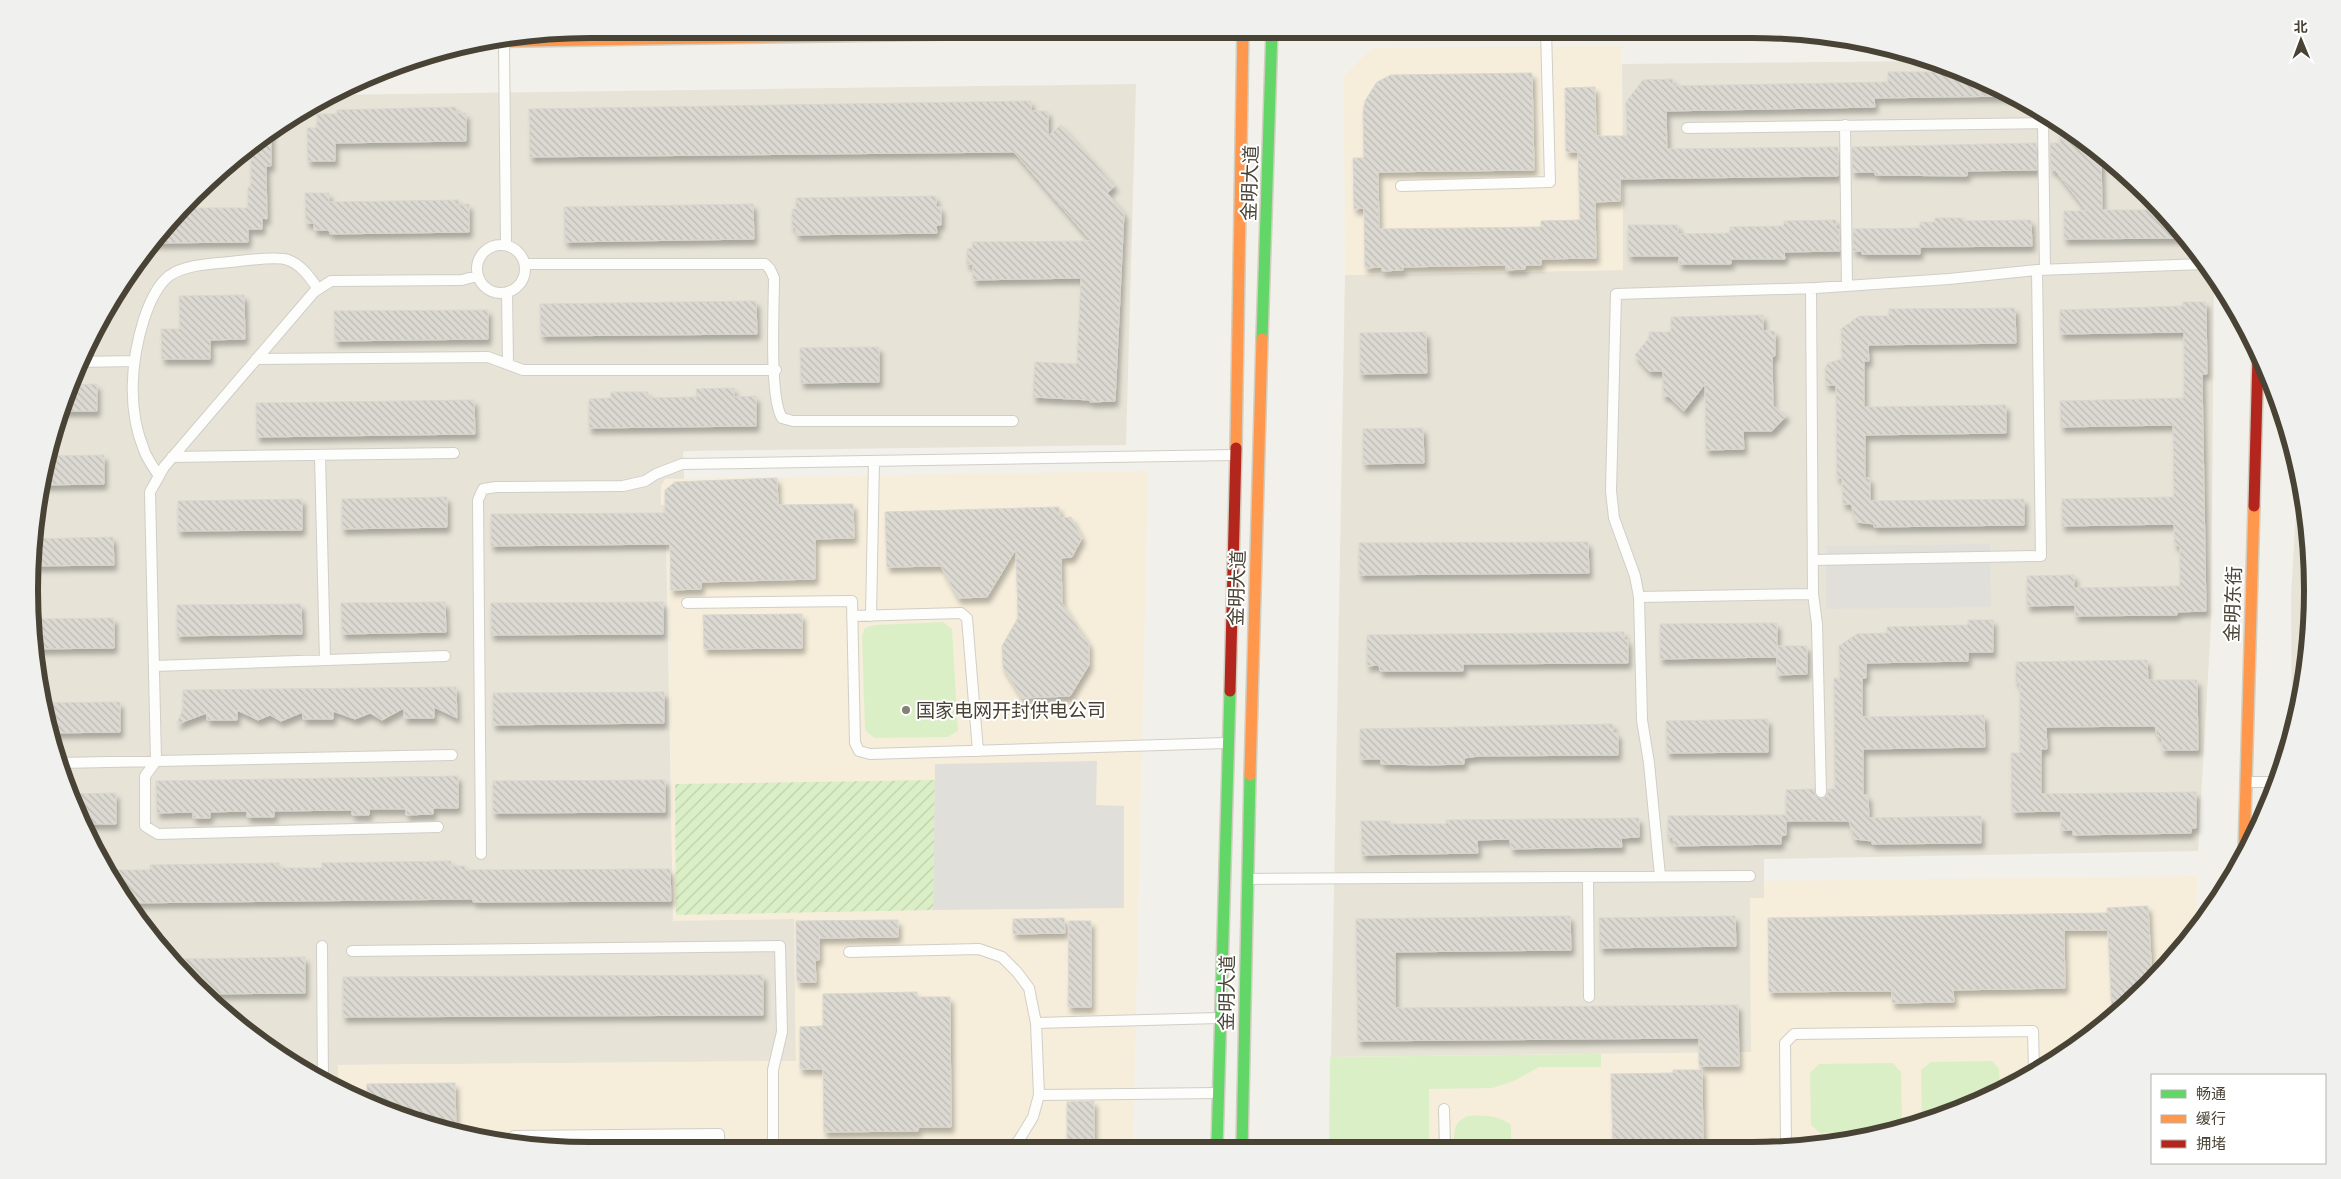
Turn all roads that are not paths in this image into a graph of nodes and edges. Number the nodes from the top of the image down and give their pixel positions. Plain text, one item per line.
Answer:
1 (750, 38) edge
2 (1243, 38) edge
3 (1273, 38) edge
4 (1546, 38) edge
5 (520, 42) edge
6 (504, 44) edge
7 (1845, 125) junction
8 (1686, 128) dead end
9 (1401, 186) dead end
10 (506, 245) junction
11 (525, 264) junction
12 (2197, 264) edge
13 (2041, 270) junction
14 (477, 276) junction
15 (1847, 286) junction
16 (1811, 288) junction
17 (318, 289) junction
18 (507, 292) junction
19 (256, 359) junction
20 (87, 362) edge
21 (134, 362) junction
22 (508, 364) junction
23 (776, 370) junction
24 (2258, 370) edge
25 (1013, 421) dead end
26 (454, 453) dead end
27 (1236, 454) junction
28 (320, 455) junction
29 (172, 457) junction
30 (874, 461) junction
31 (159, 476) junction
32 (1812, 560) junction
33 (1813, 594) junction
34 (1639, 597) junction
35 (687, 603) dead end
36 (852, 616) junction
37 (871, 616) junction
38 (445, 656) dead end
39 (325, 660) junction
40 (154, 666) junction
41 (1227, 743) junction
42 (978, 751) junction
43 (452, 755) dead end
44 (156, 761) junction
45 (66, 763) edge
46 (2246, 782) junction
47 (2268, 782) edge
48 (1821, 792) dead end
49 (438, 827) dead end
50 (2244, 839) edge
51 (481, 854) dead end
52 (1588, 876) junction
53 (1660, 876) junction
54 (1750, 876) dead end
55 (1247, 879) junction
56 (322, 946) dead end
57 (352, 951) dead end
58 (849, 952) dead end
59 (1589, 997) dead end
60 (1219, 1018) junction
61 (1036, 1023) junction
62 (2034, 1064) edge
63 (323, 1073) edge
64 (1218, 1093) junction
65 (1039, 1095) junction
66 (1444, 1109) dead end
67 (514, 1136) dead end
68 (1786, 1140) edge
69 (719, 1142) edge
70 (773, 1142) edge
71 (1017, 1142) edge
72 (1217, 1142) edge
73 (1242, 1142) edge
74 (1445, 1142) edge

1 - 5 main road
2 - 27 main road, 金明大道
3 - 55 main road, 金明大道
4 - 9 lane
6 - 10 lane
7 - 8 lane
7 - 13 lane
7 - 15 lane
10 - 11 lane
10 - 14 lane
11 - 18 lane
11 - 23 lane
12 - 13 lane
13 - 15 lane
13 - 32 lane
14 - 17 lane
14 - 18 lane
15 - 16 lane
16 - 32 lane
16 - 34 lane
17 - 19 lane
17 - 21 lane
18 - 22 lane
19 - 22 lane
19 - 29 lane
20 - 21 lane
21 - 31 lane
22 - 23 lane
23 - 25 lane
24 - 46 main road, 金明东街
26 - 28 lane
27 - 30 lane
27 - 41 main road, 金明大道
28 - 29 lane
28 - 39 lane
29 - 31 lane
30 - 37 lane
30 - 51 lane
31 - 40 lane
32 - 33 lane
33 - 34 lane
33 - 48 lane
34 - 53 lane
35 - 36 lane
36 - 37 lane
36 - 42 lane
37 - 42 lane
38 - 39 lane
39 - 40 lane
40 - 44 lane
41 - 42 lane
41 - 60 main road, 金明大道
43 - 44 lane
44 - 45 lane
44 - 49 lane
46 - 47 lane
46 - 50 main road, 金明东街
52 - 53 lane
52 - 55 lane
52 - 59 lane
53 - 54 lane
55 - 73 main road, 金明大道
56 - 63 lane
57 - 70 lane
58 - 61 lane
60 - 61 lane
60 - 64 main road, 金明大道
61 - 65 lane
62 - 68 lane
64 - 65 lane
64 - 72 main road, 金明大道
65 - 71 lane
66 - 74 lane
67 - 69 lane

